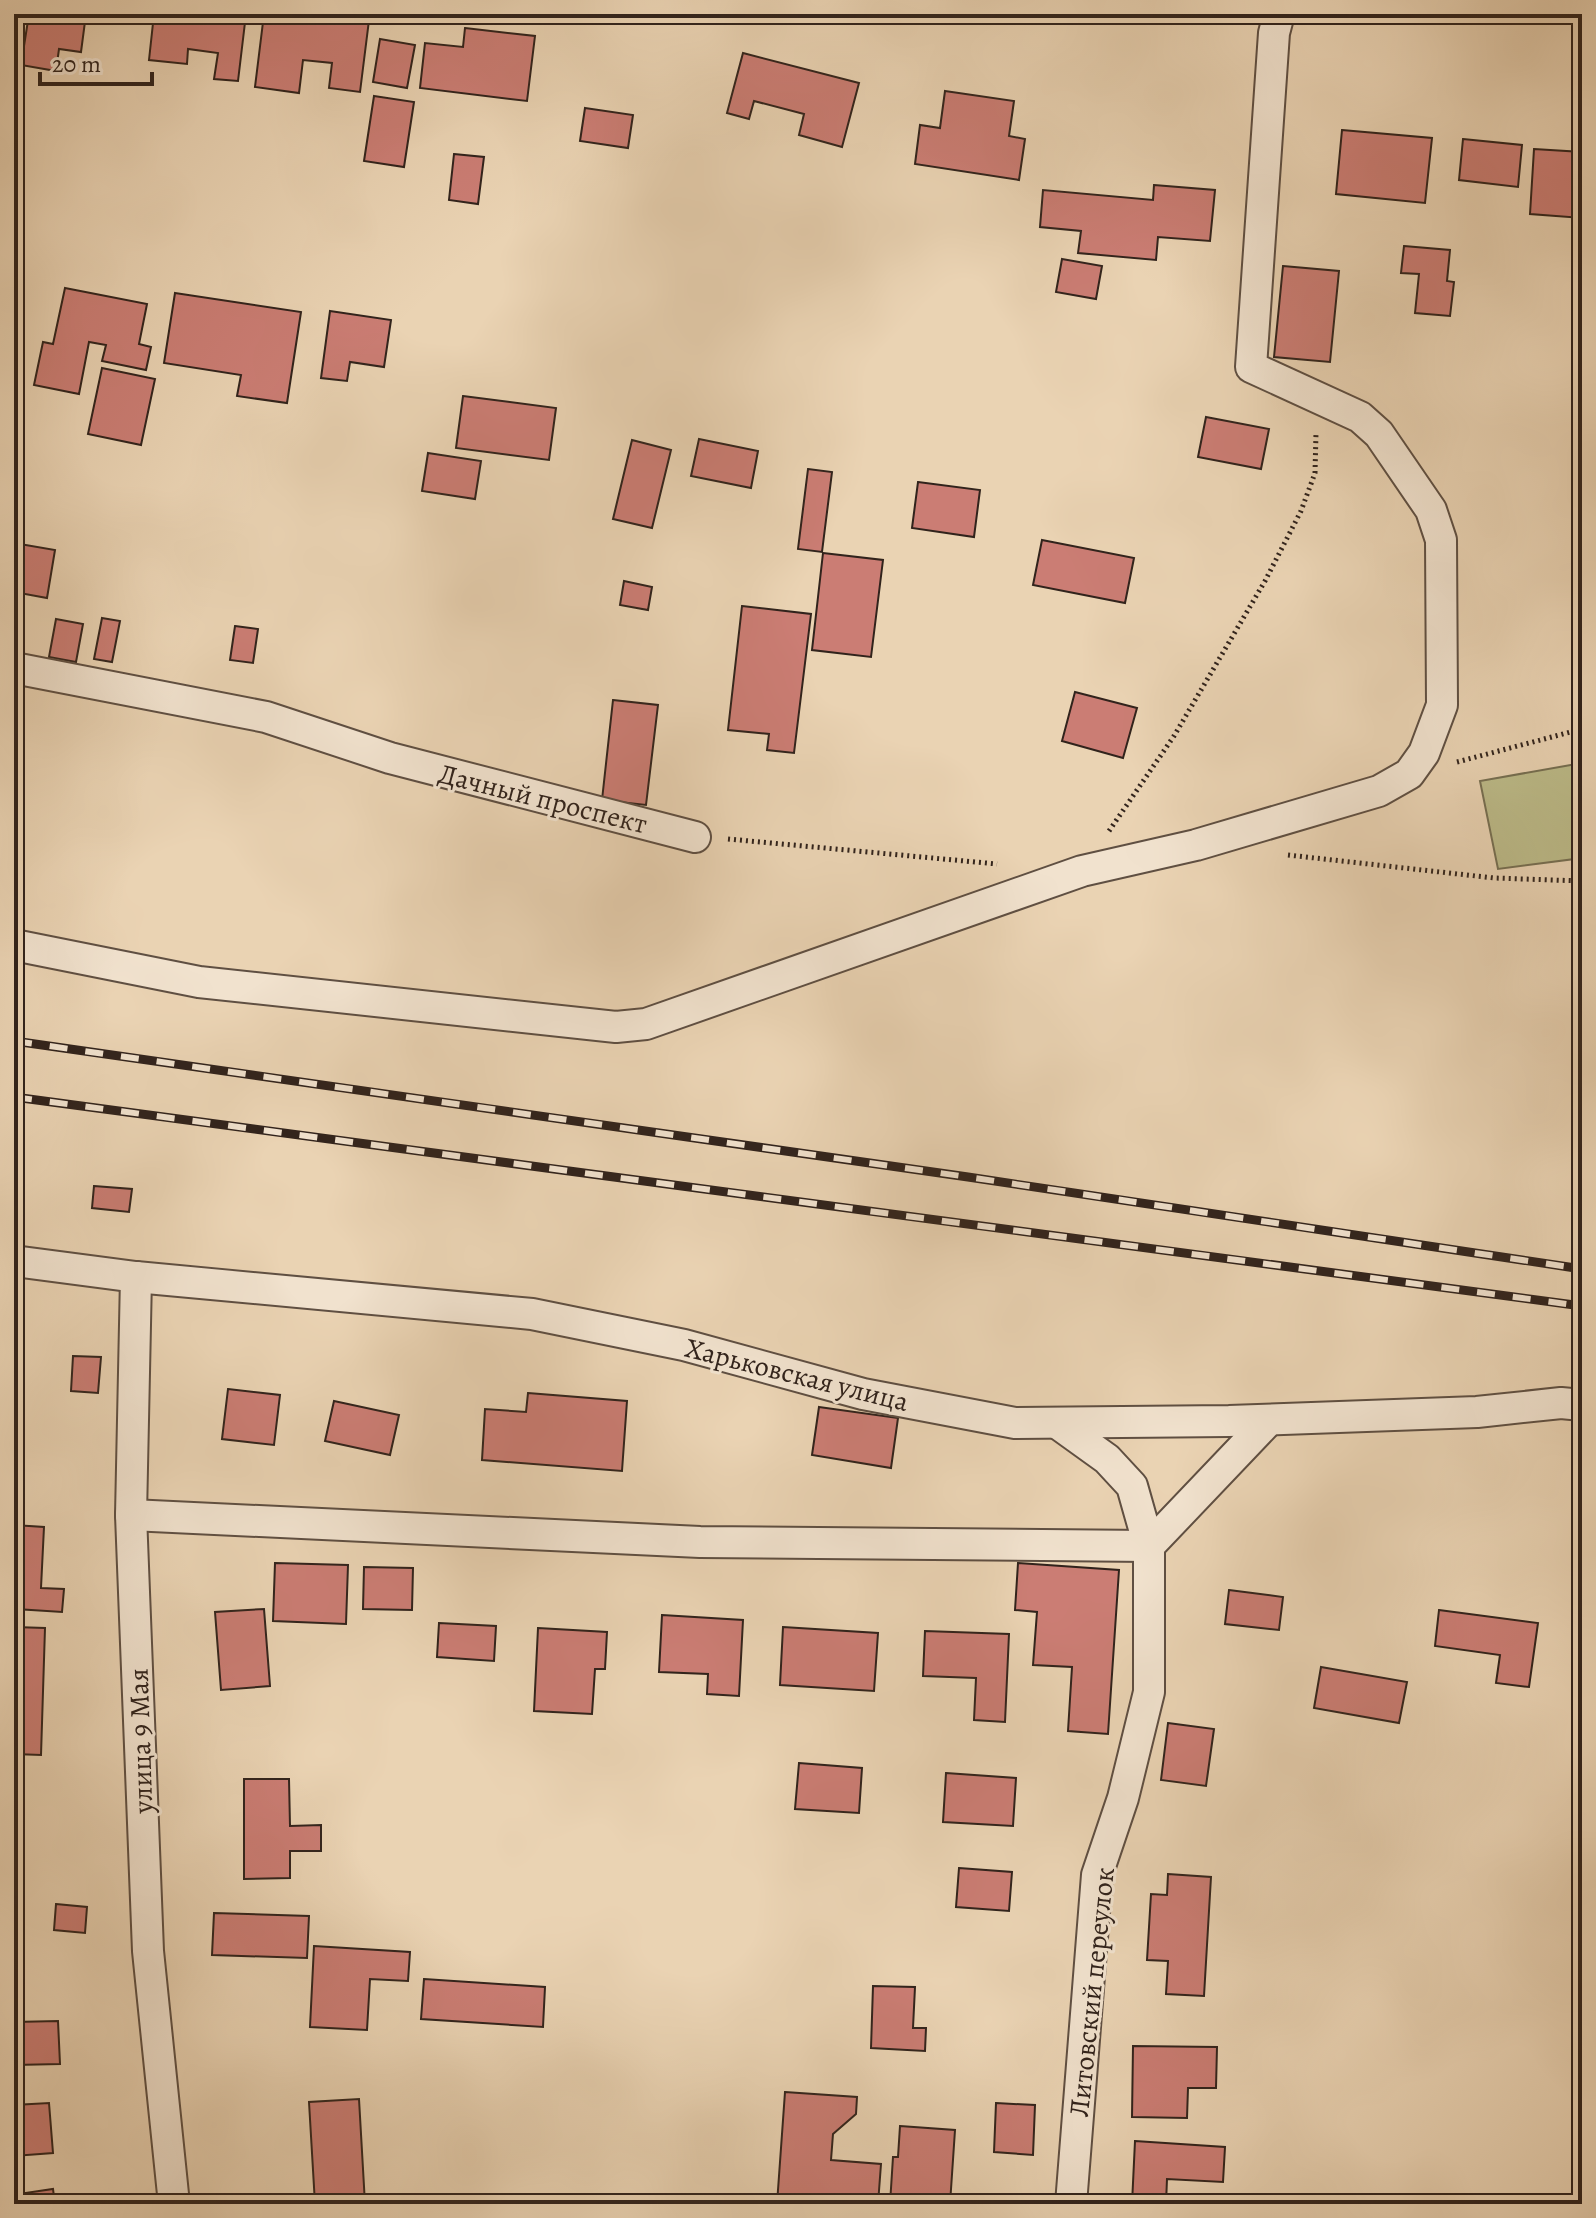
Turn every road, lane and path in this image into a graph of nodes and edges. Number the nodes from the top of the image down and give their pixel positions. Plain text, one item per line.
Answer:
1 (1279, 14) edge
2 (1317, 422) dead end
3 (14, 668) edge
4 (1582, 729) edge
5 (1409, 774) junction
6 (695, 837) joint
7 (1274, 854) dead end
8 (1005, 864) dead end
9 (1082, 871) junction
10 (1582, 881) edge
11 (14, 945) edge
12 (14, 1261) edge
13 (136, 1277) junction
14 (1582, 1405) edge
15 (1269, 1420) junction
16 (1057, 1423) junction
17 (131, 1515) junction
18 (1149, 1546) junction
19 (174, 2204) edge
20 (1071, 2204) edge

1 - 5 street
2 - 9 path
3 - 6 street, Дачный проспект
4 - 5 path
5 - 9 street
6 - 8 path
7 - 10 path
9 - 11 street
12 - 13 street, Харьковская улица
13 - 16 street, Харьковская улица
13 - 17 street, улица 9 Мая
14 - 15 street, Харьковская улица
15 - 16 street, Харьковская улица
15 - 18 street
16 - 18 street, Литовский переулок
17 - 18 street
17 - 19 street, улица 9 Мая
18 - 20 street, Литовский переулок

